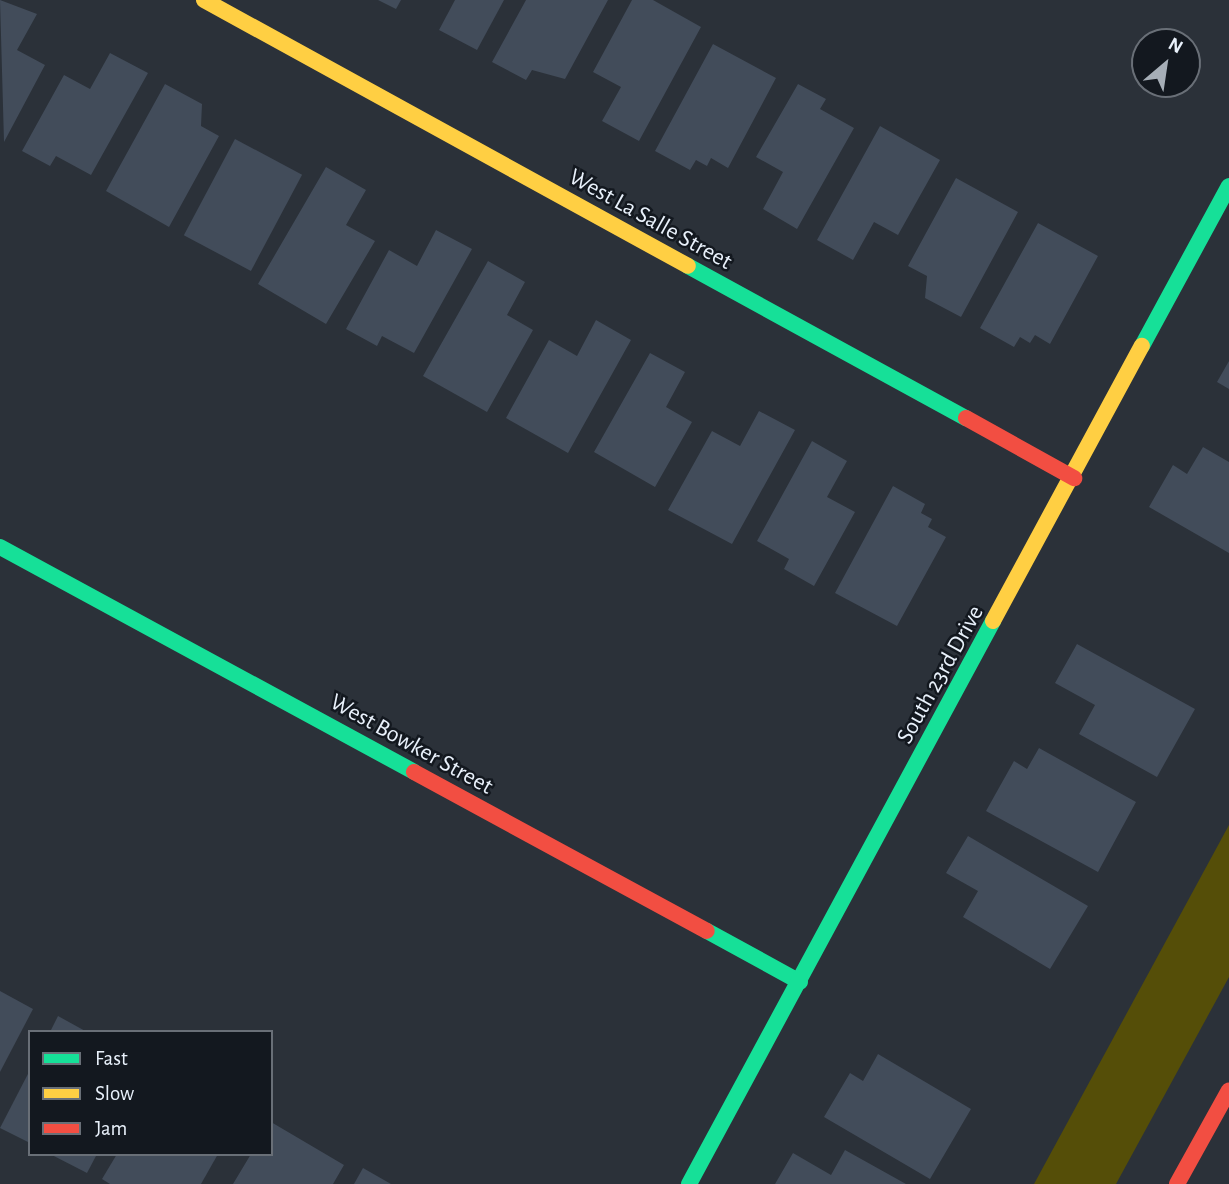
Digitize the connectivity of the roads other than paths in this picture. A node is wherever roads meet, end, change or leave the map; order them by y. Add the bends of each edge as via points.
1 (204, 0) edge
2 (1229, 186) edge
3 (1074, 478) junction
4 (0, 547) edge
5 (800, 982) junction
6 (1229, 1090) edge
7 (689, 1184) edge
8 (1177, 1184) edge

1 - 3 street, West La Salle Street
2 - 3 street, South 23rd Drive
3 - 5 street, South 23rd Drive
4 - 5 street, West Bowker Street
5 - 7 street, South 23rd Drive
6 - 8 street

